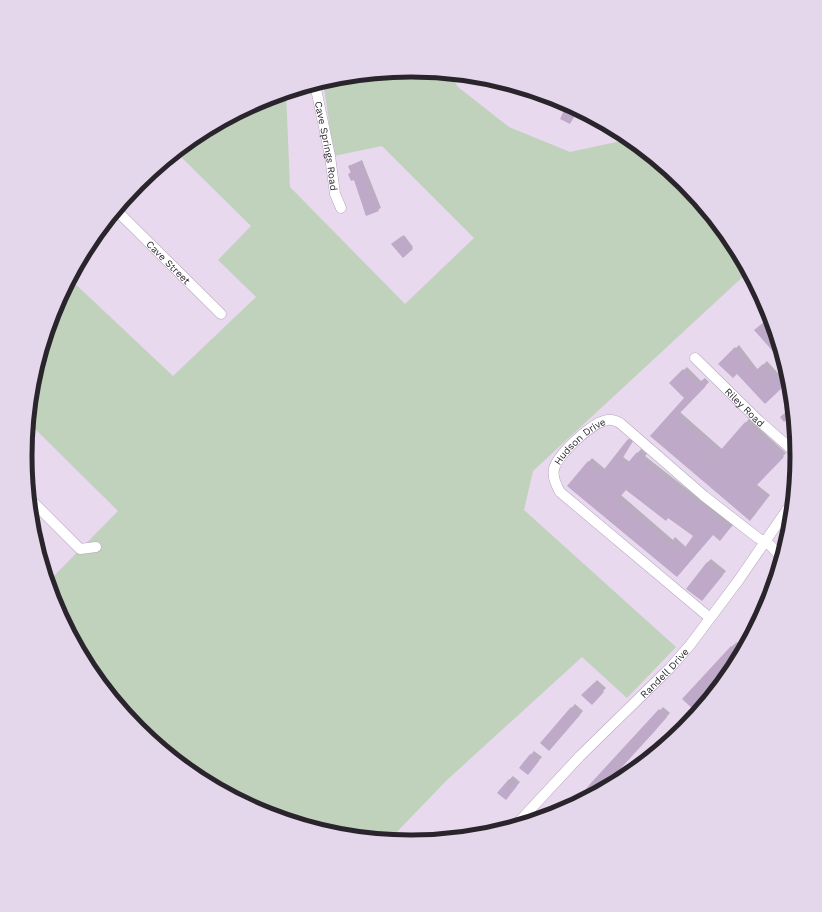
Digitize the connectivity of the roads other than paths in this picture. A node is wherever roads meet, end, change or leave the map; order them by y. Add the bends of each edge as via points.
1 (316, 89) edge
2 (341, 208) dead end
3 (120, 214) edge
4 (221, 314) dead end
5 (695, 358) dead end
6 (790, 448) edge
7 (35, 504) edge
8 (786, 511) edge
9 (765, 542) junction
10 (96, 547) dead end
11 (777, 553) edge
12 (710, 618) junction
13 (522, 818) edge

1 - 2 street, Cave Springs Road via 335,194
3 - 4 street, Cave Street
5 - 6 street, Riley Road
7 - 10 street via 80,549
8 - 9 street, Randell Drive
9 - 11 street, Hudson Drive
9 - 12 street, Randell Drive
9 - 12 street, Hudson Drive via 704,496 620,423 607,420 597,424 557,460 554,468 555,485 566,499
12 - 13 street, Randell Drive via 670,668 580,756

